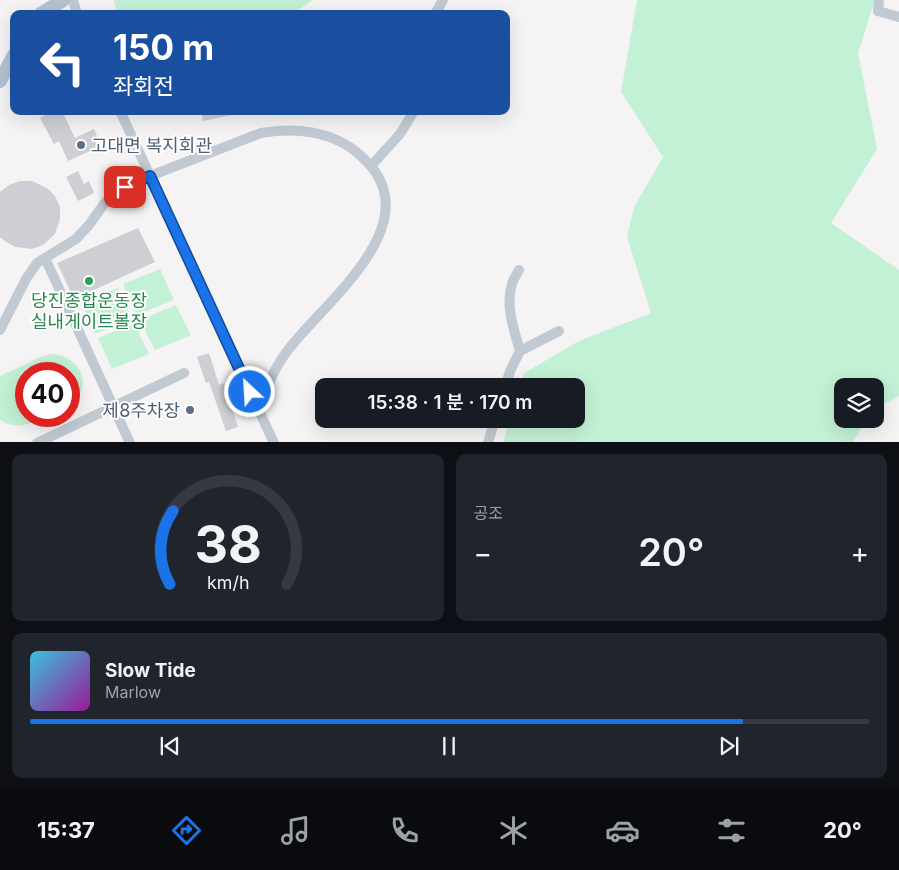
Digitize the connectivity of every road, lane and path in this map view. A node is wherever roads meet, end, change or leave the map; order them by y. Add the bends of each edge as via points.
1 (63, 0) edge
2 (879, 0) edge
3 (48, 10) edge
4 (899, 17) edge
5 (10, 62) edge
6 (0, 81) edge
7 (122, 115) edge
8 (412, 115) edge
9 (371, 166) junction
10 (150, 176) junction
11 (44, 258) junction
12 (519, 270) dead end
13 (0, 330) edge
14 (559, 331) dead end
15 (520, 351) junction
16 (184, 373) dead end
17 (508, 378) edge
18 (113, 407) junction
19 (258, 411) junction
20 (492, 428) edge
21 (37, 442) edge
22 (130, 442) edge
23 (274, 442) edge
24 (488, 442) edge

1 - 3 main road
2 - 4 street via 878,11
5 - 6 main road
7 - 10 street
8 - 9 street via 400,134
9 - 10 street via 338,140 319,134 283,131 252,136
9 - 19 street via 386,196 378,239 360,267 284,355
10 - 11 street via 113,194 76,239
10 - 19 street
11 - 13 street via 26,279
11 - 18 street
12 - 15 street via 510,297 511,322
14 - 15 street
15 - 17 street
16 - 18 street
18 - 21 street
18 - 22 street
19 - 23 street
20 - 24 street

